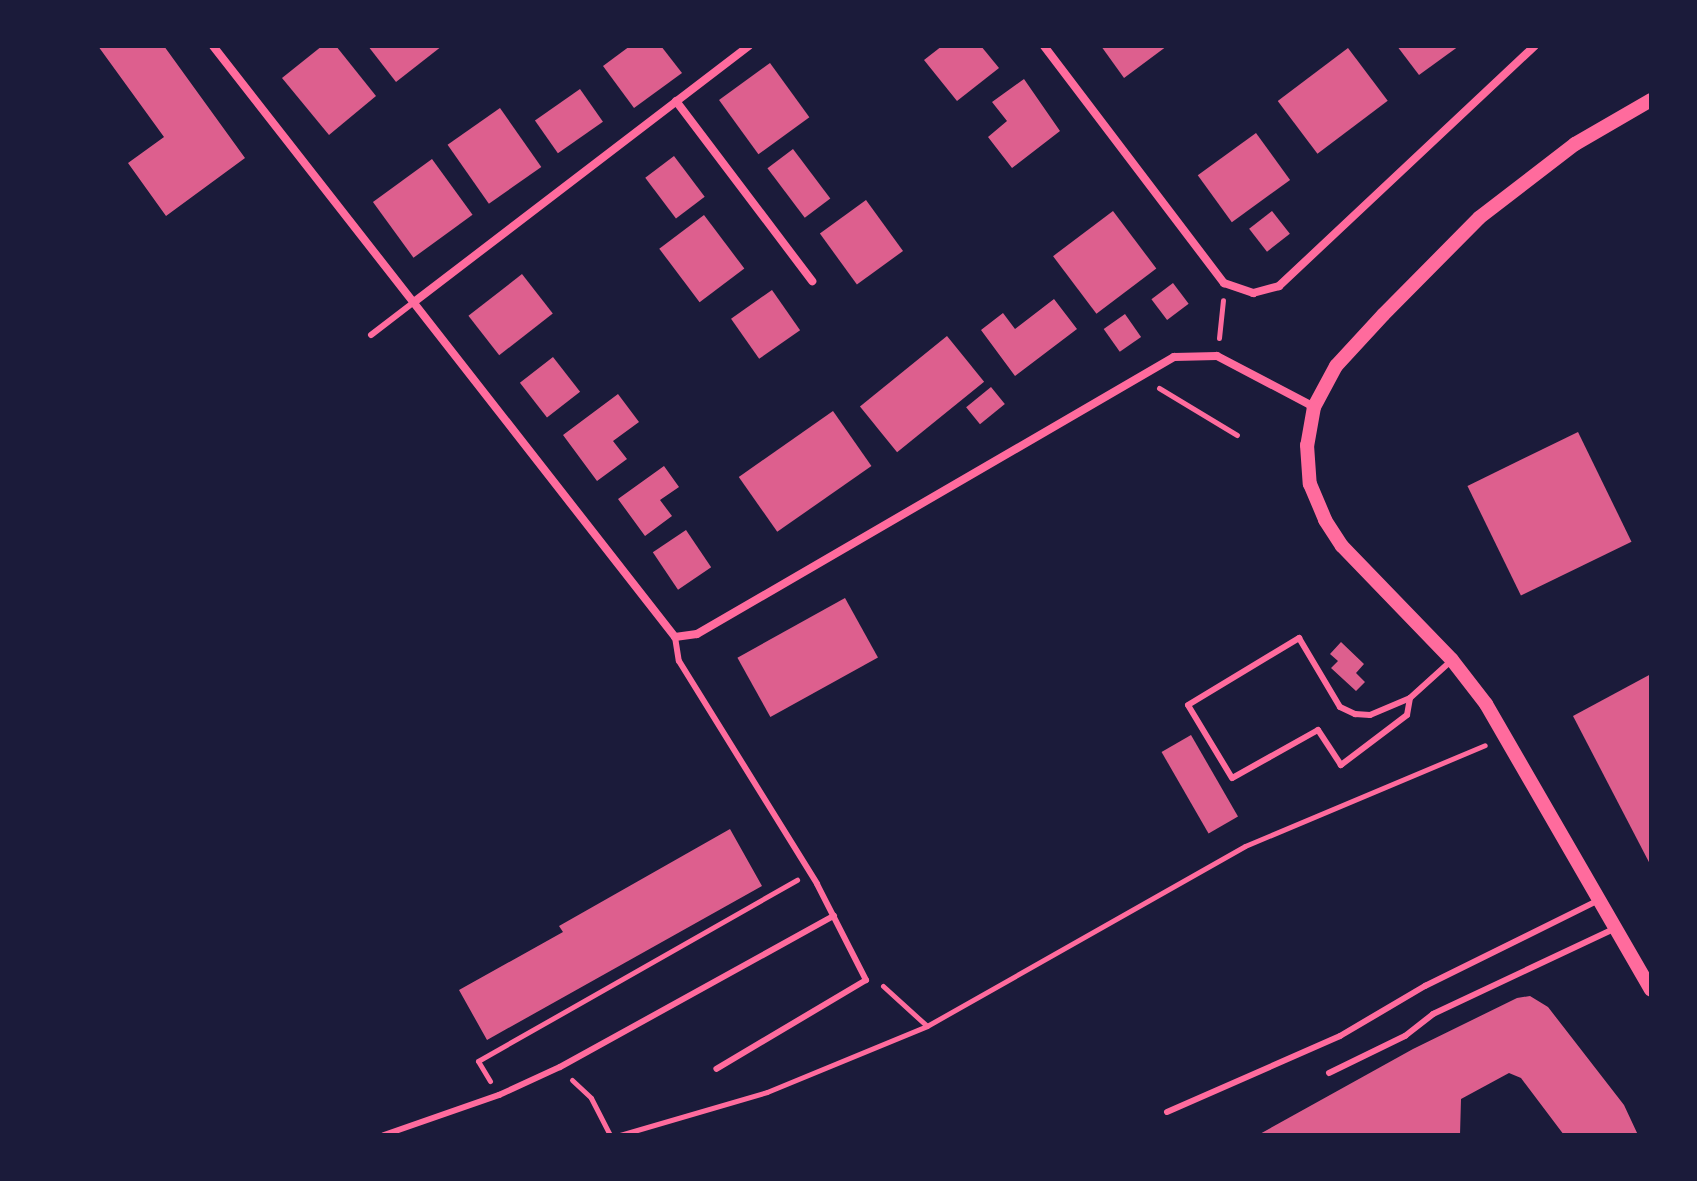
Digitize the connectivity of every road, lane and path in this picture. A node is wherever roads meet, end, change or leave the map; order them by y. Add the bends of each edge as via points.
1 (213, 46) edge
2 (749, 46) edge
3 (1044, 46) edge
4 (1535, 46) edge
5 (1651, 100) edge
6 (676, 101) junction
7 (812, 281) dead end
8 (1224, 283) junction
9 (414, 302) junction
10 (371, 335) dead end
11 (1217, 356) junction
12 (1149, 370) junction
13 (1314, 407) junction
14 (1237, 435) dead end
15 (675, 637) junction
16 (1452, 660) junction
17 (1410, 698) junction
18 (1506, 732) junction
19 (810, 872) junction
20 (1600, 899) junction
21 (834, 916) junction
22 (1616, 928) junction
23 (866, 980) junction
24 (1651, 990) edge
25 (927, 1026) junction
26 (560, 1067) junction
27 (716, 1069) dead end
28 (1329, 1073) dead end
29 (499, 1095) junction
30 (1167, 1112) dead end
31 (384, 1135) edge
32 (610, 1135) edge
33 (620, 1135) edge

1 - 9 street
2 - 6 street
3 - 8 street
4 - 8 street via 1279,286 1253,293
5 - 13 street via 1575,144 1479,218 1336,366
6 - 7 street
6 - 9 street
8 - 11 path
9 - 10 lane
9 - 15 street
11 - 12 street via 1174,357
11 - 13 street
12 - 14 path via 1159,389
12 - 15 street via 697,634
13 - 16 street via 1307,445 1310,484 1325,520 1342,546
15 - 19 lane via 679,661
16 - 17 lane
16 - 18 street
17 - 17 lane via 1370,715 1340,707 1299,638 1188,705 1232,778 1318,730 1341,765 1407,715
18 - 20 street
18 - 25 path via 1461,759 1245,846
19 - 21 lane
19 - 29 path via 478,1061
20 - 22 street
20 - 30 lane via 1425,986 1340,1036
21 - 23 lane
21 - 26 lane
22 - 24 street
22 - 28 lane via 1433,1014 1405,1036
23 - 25 path via 879,983
23 - 27 lane
25 - 33 path via 767,1092
26 - 29 lane
26 - 32 path via 591,1098
29 - 31 lane

